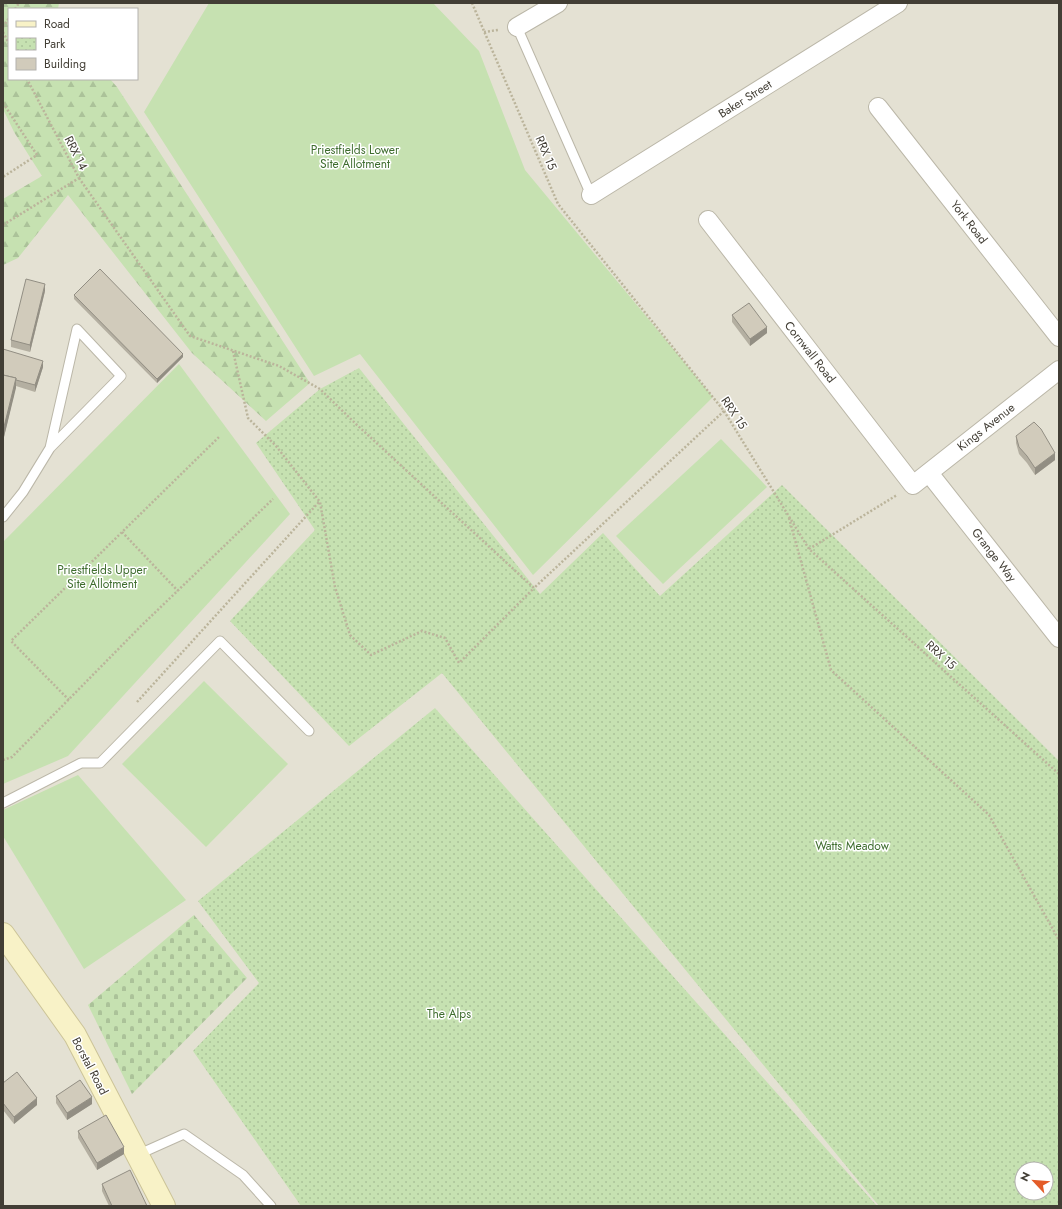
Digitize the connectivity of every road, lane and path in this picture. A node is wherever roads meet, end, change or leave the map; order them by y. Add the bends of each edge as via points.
1 (472, 3) edge
2 (558, 3) edge
3 (898, 3) edge
4 (517, 27) joint
5 (3, 32) edge
6 (8, 42) edge
7 (28, 80) edge
8 (3, 103) edge
9 (878, 107) dead end
10 (3, 178) edge
11 (79, 178) junction
12 (591, 195) joint
13 (708, 220) dead end
14 (3, 225) edge
15 (1059, 337) edge
16 (232, 350) junction
17 (1059, 370) edge
18 (724, 411) junction
19 (220, 436) dead end
20 (50, 448) junction
21 (929, 473) junction
22 (913, 485) junction
23 (273, 499) dead end
24 (320, 502) junction
25 (788, 514) junction
26 (3, 517) edge
27 (122, 532) junction
28 (809, 549) junction
29 (534, 588) junction
30 (178, 591) junction
31 (1059, 638) edge
32 (69, 700) junction
33 (134, 705) dead end
34 (309, 731) dead end
35 (3, 760) edge
36 (1059, 774) edge
37 (3, 803) edge
38 (5, 934) edge
39 (1059, 940) edge
40 (137, 1155) junction
41 (164, 1206) edge
42 (271, 1206) edge

1 - 18 path, RRX 15 via 558,204
2 - 4 street
3 - 12 street, Baker Street
4 - 12 lane
5 - 6 path
7 - 11 path, RRX 14
8 - 10 path via 37,155
9 - 15 street, York Road
11 - 14 path, RRX 14
11 - 16 path via 190,336
13 - 22 street, Cornwall Road
16 - 24 path via 248,418 276,446
16 - 29 path via 279,366 320,389
17 - 21 street, Kings Avenue
18 - 25 path, RRX 15
18 - 29 path
19 - 27 path
20 - 20 lane via 62,396 77,329 121,376
20 - 26 lane via 23,492
21 - 22 street, Kings Avenue
21 - 31 street, Grange Way
22 - 28 path
23 - 30 path
24 - 29 path via 335,587 350,635 371,655 422,631 445,638 459,663
24 - 33 path
25 - 28 path, RRX 15
25 - 39 path via 831,670 989,816
27 - 30 path
27 - 32 path via 11,641
28 - 36 path, RRX 15
30 - 32 path
32 - 35 path via 12,757
34 - 37 lane via 220,641 100,763 81,763
38 - 40 street, Borstal Road via 75,1035
40 - 41 street, Borstal Road
40 - 42 lane via 184,1134 243,1175

